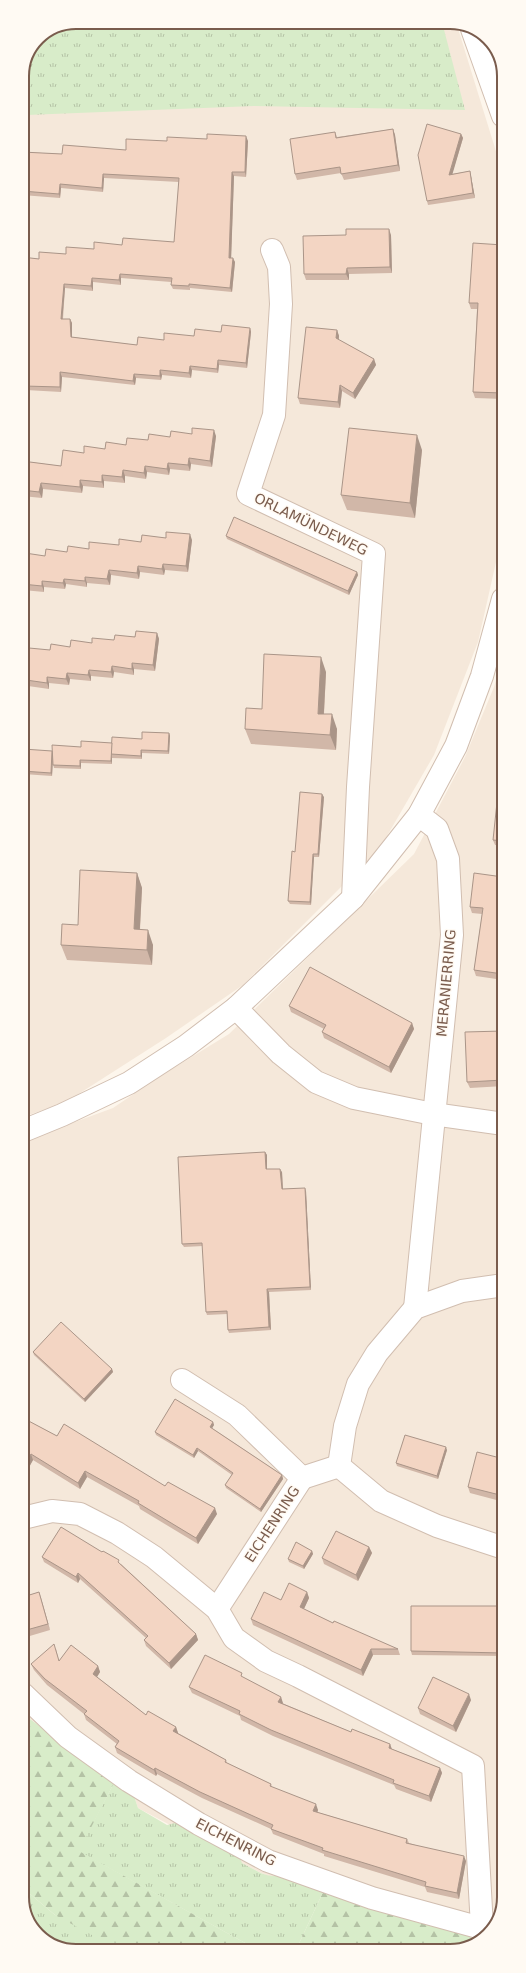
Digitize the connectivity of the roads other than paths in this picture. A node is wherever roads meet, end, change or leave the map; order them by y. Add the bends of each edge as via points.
1 (475, 36) edge
2 (497, 99) edge
3 (272, 250) dead end
4 (497, 621) edge
5 (419, 815) junction
6 (353, 898) junction
7 (236, 1008) junction
8 (433, 1114) junction
9 (497, 1123) edge
10 (29, 1129) edge
11 (497, 1286) edge
12 (415, 1308) junction
13 (182, 1380) dead end
14 (339, 1466) junction
15 (302, 1478) junction
16 (29, 1517) edge
17 (497, 1546) edge
18 (217, 1609) junction
19 (29, 1700) edge
20 (487, 1926) edge
21 (485, 1928) edge

1 - 2 street
3 - 6 street, ORLAMÜNDEWEG via 279,267 281,304 274,415 248,494 374,554
4 - 5 street via 482,676 456,746
5 - 6 street
5 - 8 street, MERANIERRING via 437,829 448,859 452,935
6 - 7 street
7 - 8 street via 281,1054 316,1082 354,1098
7 - 10 street via 186,1046 129,1083
8 - 9 street
8 - 12 street, MERANIERRING
11 - 12 street via 462,1291
12 - 14 street via 377,1353 358,1384 345,1426
13 - 15 street via 236,1415
14 - 15 street
14 - 17 street via 381,1501 437,1526
15 - 18 street, EICHENRING
16 - 18 street, EICHENRING via 52,1511 80,1514 117,1533 154,1557
18 - 20 street, EICHENRING via 234,1638 266,1662 473,1766
19 - 21 street, EICHENRING via 68,1737 129,1781 199,1824 268,1860 372,1898

